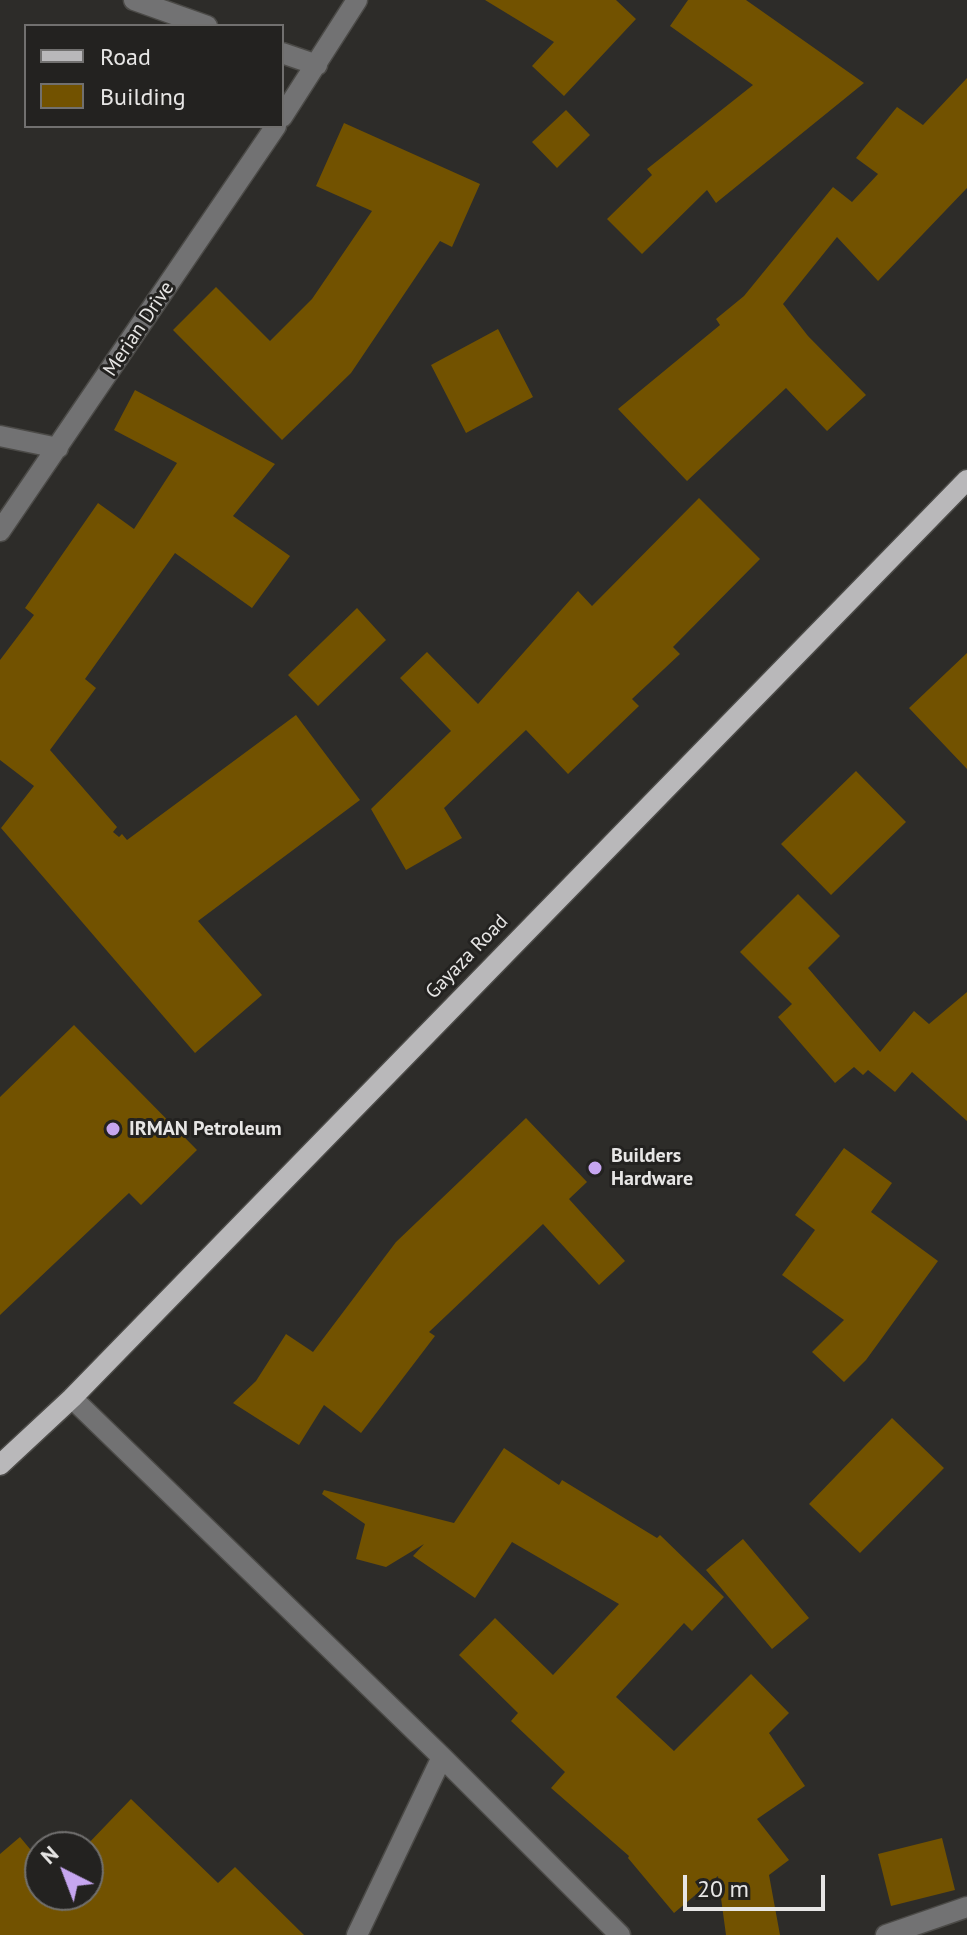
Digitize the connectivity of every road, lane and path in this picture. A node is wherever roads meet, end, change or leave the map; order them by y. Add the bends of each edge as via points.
1 (134, 0) edge
2 (357, 0) edge
3 (201, 24) edge
4 (284, 54) edge
5 (317, 65) junction
6 (284, 114) edge
7 (275, 128) edge
8 (0, 436) edge
9 (58, 448) junction
10 (967, 480) edge
11 (0, 531) edge
12 (72, 1398) junction
13 (1, 1463) edge
14 (442, 1757) junction
15 (967, 1907) edge
16 (357, 1935) edge
17 (620, 1935) edge
18 (886, 1935) edge

1 - 3 street
2 - 5 street
4 - 5 street
5 - 6 street
7 - 9 street, Merian Drive
8 - 9 street
9 - 11 street, Merian Drive
10 - 12 main road, Gayaza Road
12 - 13 main road, Gayaza Road
12 - 14 street
14 - 16 street
14 - 17 street
15 - 18 street

